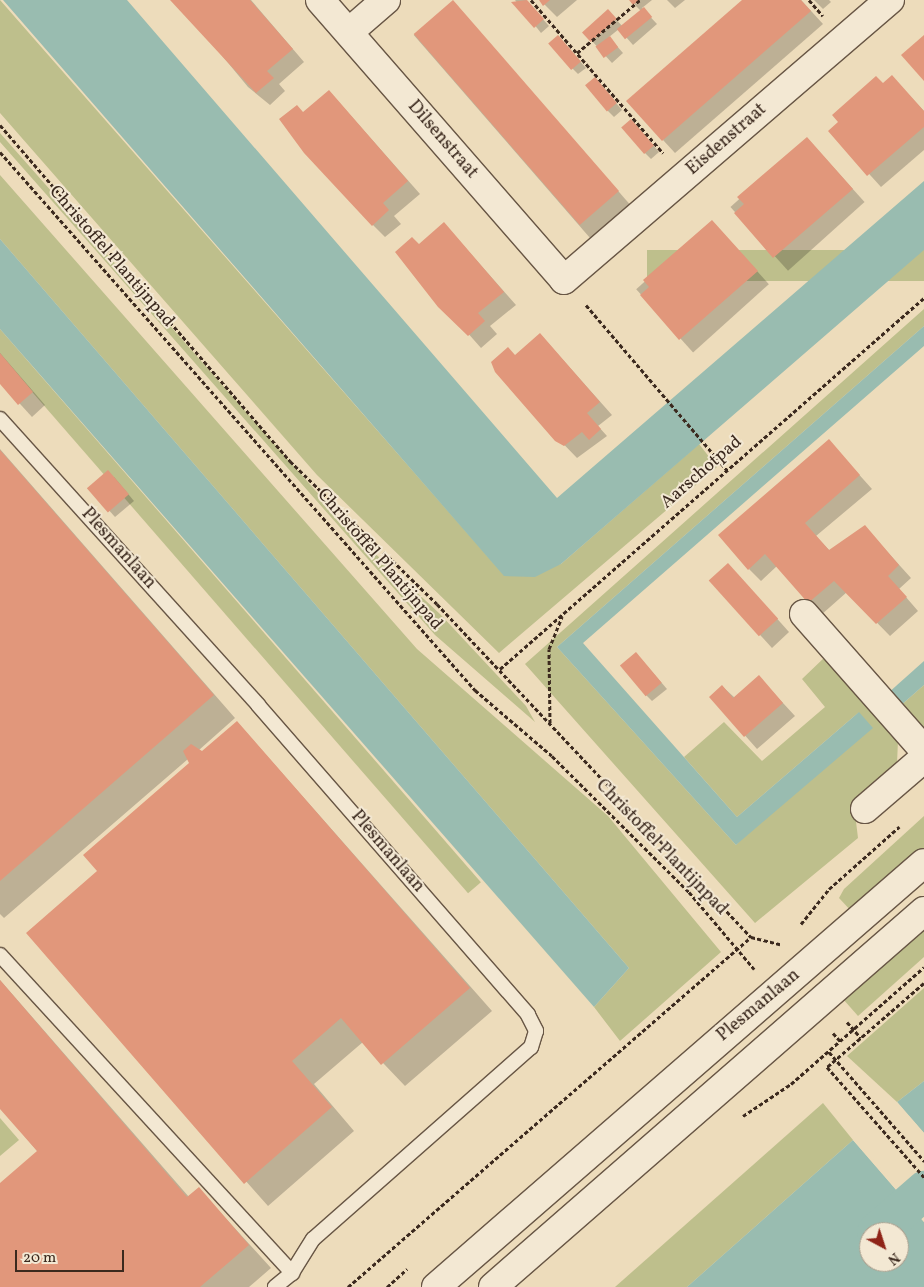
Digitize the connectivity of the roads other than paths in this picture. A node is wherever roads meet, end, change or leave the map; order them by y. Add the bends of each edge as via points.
1 (320, 0) edge
2 (386, 0) edge
3 (890, 0) edge
4 (349, 32) junction
5 (564, 280) joint
6 (0, 419) edge
7 (804, 614) dead end
8 (924, 750) edge
9 (924, 758) edge
10 (865, 809) dead end
11 (924, 863) edge
12 (924, 911) edge
13 (0, 955) edge
14 (292, 1273) junction
15 (276, 1287) edge
16 (436, 1287) edge
17 (493, 1287) edge

1 - 4 main road, Dilsenstraat
2 - 4 main road
3 - 5 main road, Eisdenstraat
4 - 5 main road, Dilsenstraat
6 - 14 lane, Plesmanlaan via 258,704 528,1015 536,1031 531,1047 313,1239
7 - 8 main road
9 - 10 main road
11 - 16 main road, Plesmanlaan
12 - 17 main road, Plesmanlaan
13 - 14 lane
14 - 15 lane, Plesmanlaan

